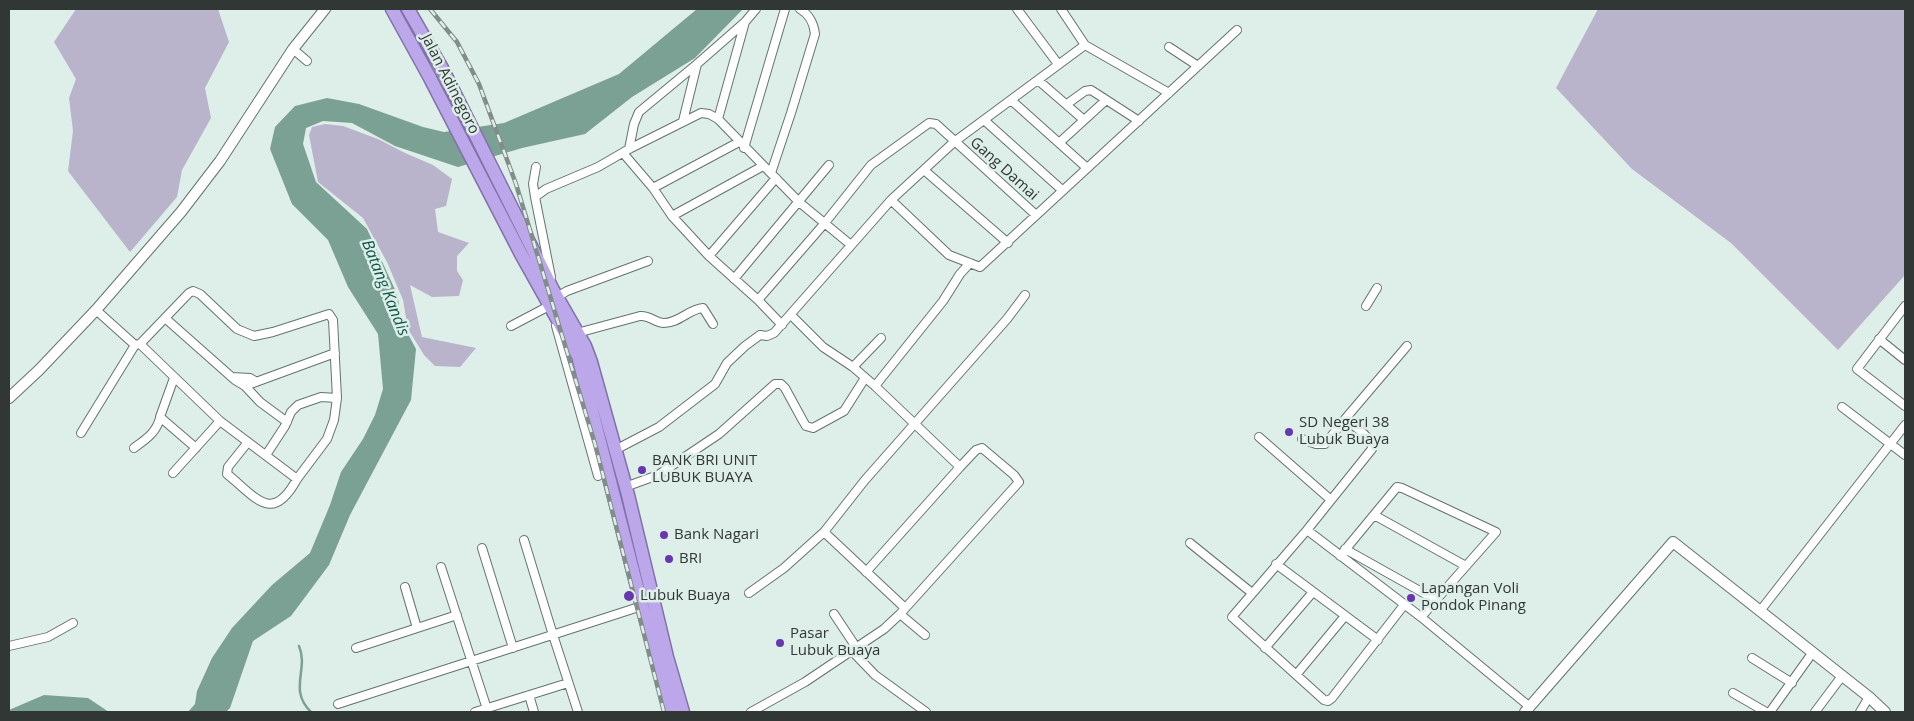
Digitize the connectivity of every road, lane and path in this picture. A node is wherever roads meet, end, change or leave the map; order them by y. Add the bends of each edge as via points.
1 (326, 9) edge
2 (392, 9) edge
3 (408, 9) edge
4 (756, 9) edge
5 (785, 9) edge
6 (800, 9) edge
7 (1017, 9) edge
8 (1061, 9) edge
9 (745, 22) junction
10 (1237, 30) dead end
11 (1085, 44) junction
12 (1169, 47) dead end
13 (293, 49) junction
14 (307, 61) dead end
15 (697, 64) junction
16 (1058, 64) junction
17 (1198, 66) junction
18 (1039, 81) junction
19 (1169, 93) junction
20 (1011, 100) junction
21 (1105, 101) junction
22 (1067, 104) junction
23 (718, 119) junction
24 (984, 120) junction
25 (1084, 120) junction
26 (1138, 121) junction
27 (683, 122) junction
28 (954, 142) junction
29 (1059, 143) junction
30 (742, 145) junction
31 (626, 151) junction
32 (829, 165) dead end
33 (536, 166) dead end
34 (763, 166) junction
35 (1087, 168) junction
36 (924, 170) junction
37 (774, 176) junction
38 (654, 188) junction
39 (1062, 190) junction
40 (535, 197) junction
41 (891, 200) junction
42 (799, 202) junction
43 (1036, 215) junction
44 (672, 216) junction
45 (824, 224) junction
46 (1008, 243) junction
47 (851, 245) junction
48 (709, 256) junction
49 (648, 262) dead end
50 (970, 263) junction
51 (734, 279) junction
52 (1377, 288) dead end
53 (1025, 295) dead end
54 (758, 300) junction
55 (553, 301) junction
56 (1366, 306) dead end
57 (1904, 309) edge
58 (96, 310) junction
59 (791, 315) junction
60 (165, 318) junction
61 (712, 324) dead end
62 (782, 325) junction
63 (511, 326) dead end
64 (577, 333) junction
65 (881, 338) dead end
66 (1880, 340) junction
67 (137, 345) junction
68 (1407, 346) dead end
69 (335, 353) junction
70 (1905, 360) edge
71 (853, 367) junction
72 (1857, 369) junction
73 (1851, 376) dead end
74 (174, 378) junction
75 (232, 378) junction
76 (865, 378) junction
77 (255, 381) junction
78 (245, 386) junction
79 (875, 386) junction
80 (9, 398) edge
81 (337, 398) junction
82 (1905, 406) edge
83 (1842, 407) dead end
84 (160, 418) junction
85 (1345, 419) junction
86 (220, 421) junction
87 (287, 422) junction
88 (914, 425) junction
89 (1905, 426) edge
90 (81, 433) dead end
91 (1259, 437) dead end
92 (1302, 439) dead end
93 (248, 442) junction
94 (1891, 445) junction
95 (134, 448) dead end
96 (196, 448) junction
97 (615, 450) junction
98 (266, 455) junction
99 (1905, 455) edge
100 (960, 467) junction
101 (174, 473) dead end
102 (598, 476) dead end
103 (297, 479) junction
104 (623, 494) junction
105 (1331, 500) junction
106 (1374, 515) junction
107 (627, 518) junction
108 (1307, 530) junction
109 (824, 532) junction
110 (524, 540) dead end
111 (1190, 544) dead end
112 (482, 548) dead end
113 (1342, 553) junction
114 (1276, 564) junction
115 (1466, 566) junction
116 (441, 567) dead end
117 (866, 572) junction
118 (404, 588) dead end
119 (1313, 592) junction
120 (749, 593) dead end
121 (1252, 593) junction
122 (1436, 600) junction
123 (642, 606) junction
124 (1404, 606) junction
125 (902, 611) junction
126 (1760, 611) junction
127 (834, 614) dead end
128 (457, 615) junction
129 (1345, 616) junction
130 (1421, 617) junction
131 (73, 623) dead end
132 (417, 628) junction
133 (552, 635) junction
134 (924, 635) dead end
135 (1378, 640) junction
136 (9, 646) edge
137 (356, 648) dead end
138 (513, 648) junction
139 (853, 648) junction
140 (1264, 648) junction
141 (1813, 652) junction
142 (1752, 658) dead end
143 (471, 662) junction
144 (1296, 675) junction
145 (1842, 676) junction
146 (568, 683) junction
147 (1792, 683) junction
148 (1733, 693) dead end
149 (529, 695) junction
150 (1869, 697) junction
151 (338, 704) dead end
152 (490, 709) edge
153 (1528, 710) edge
154 (475, 712) edge
155 (534, 712) edge
156 (578, 712) edge
157 (672, 712) edge
158 (683, 712) edge
159 (750, 712) edge
160 (926, 712) edge
161 (1768, 712) edge
162 (1815, 712) edge
163 (1860, 712) edge
164 (1886, 712) edge

1 - 13 street
2 - 55 highway, Jalan Adinegoro via 478,174
3 - 55 highway, Jalan Adinegoro via 443,70
4 - 9 street
5 - 30 street
6 - 37 street via 812,21 815,34
7 - 16 street
8 - 11 street
9 - 15 street
9 - 23 street
10 - 17 street
11 - 16 street
11 - 19 street
12 - 17 street
13 - 14 street
13 - 58 street via 220,161
15 - 27 street
15 - 31 street via 639,112
16 - 18 street
17 - 19 street
18 - 20 street
18 - 22 street
19 - 26 street
20 - 24 street
20 - 29 street
21 - 22 street via 1092,90 1087,90
21 - 25 street
21 - 26 street
22 - 25 street
23 - 27 street via 702,113
23 - 30 street
24 - 28 street
24 - 39 street
25 - 29 street
26 - 35 street
27 - 31 street
28 - 36 street
28 - 43 street, Gang Damai
28 - 45 street, Gang Damai via 936,124 929,123 871,165
29 - 35 street
30 - 34 street
30 - 38 street
31 - 38 street
31 - 40 street
32 - 42 street
33 - 40 street
34 - 37 street
34 - 44 street
35 - 39 street
36 - 41 street
36 - 46 street
37 - 42 street
37 - 48 street
38 - 44 street
39 - 43 street
40 - 55 street
41 - 47 street
41 - 50 street via 949,254
42 - 45 street
42 - 51 street
43 - 46 street
44 - 48 street
45 - 47 street
45 - 54 street
46 - 50 street via 980,267
47 - 59 street
48 - 51 street
49 - 55 street via 567,291
50 - 79 street
51 - 54 street
52 - 56 street
53 - 88 street via 968,366
54 - 62 street
55 - 63 street
55 - 64 highway
55 - 102 street
55 - 104 highway via 578,356
57 - 66 street
58 - 67 street
58 - 80 street
59 - 62 street
59 - 71 street via 823,347
60 - 67 street
60 - 69 street via 193,291 237,329 254,336 329,314 333,320
60 - 75 street
61 - 64 street via 703,308 699,308 666,323 640,316
62 - 97 street via 771,335 760,335 744,346 723,369 715,384 685,407 653,430
64 - 97 highway via 591,362
65 - 71 street
66 - 70 street
66 - 72 street
67 - 74 street
67 - 90 street
68 - 85 street
69 - 77 street
69 - 81 street
71 - 76 street
72 - 73 street
72 - 82 street
74 - 84 street
74 - 86 street
75 - 77 street via 245,377
75 - 78 street
76 - 79 street
76 - 104 street via 844,411 813,428 806,426 785,388 775,384 719,434
77 - 78 street
78 - 87 street
79 - 88 street
81 - 87 street via 321,397 298,405
81 - 103 street via 327,439
83 - 94 street
84 - 95 street via 152,435
84 - 96 street
85 - 92 street via 1325,444
85 - 105 street via 1369,439 1372,449
86 - 93 street
86 - 96 street
87 - 98 street
88 - 100 street
88 - 109 street
89 - 94 street
91 - 105 street
93 - 98 street
93 - 103 street via 228,467 227,474 263,503 276,504 290,492
94 - 99 street
94 - 126 street
96 - 101 street
97 - 104 highway
98 - 103 street
100 - 117 street
100 - 125 street via 982,448 1019,482
104 - 107 highway
105 - 108 street
106 - 113 street
106 - 115 street
106 - 115 street via 1397,487 1496,532
107 - 123 highway
107 - 158 highway
108 - 113 street
108 - 114 street
109 - 117 street
109 - 120 street via 784,568
110 - 133 street
111 - 121 street
112 - 138 street
113 - 122 street
113 - 124 street
114 - 119 street
114 - 121 street
115 - 122 street
116 - 128 street
117 - 125 street
118 - 132 street
119 - 129 street
119 - 140 street
121 - 140 street via 1232,617
122 - 130 street
123 - 133 street
123 - 157 highway
124 - 130 street
124 - 135 street
125 - 134 street
125 - 139 street via 884,629
126 - 141 street
126 - 153 street via 1673,542
127 - 139 street
128 - 132 street
128 - 143 street
129 - 135 street
129 - 144 street
130 - 153 street
131 - 136 street via 48,637
132 - 137 street
133 - 138 street
133 - 146 street
135 - 144 street via 1328,701
138 - 143 street
139 - 159 street via 805,682
139 - 160 street via 875,675
140 - 144 street
141 - 145 street
141 - 147 street
142 - 147 street
143 - 151 street
143 - 152 street
145 - 150 street
145 - 162 street
146 - 149 street
146 - 156 street
147 - 161 street
148 - 161 street
149 - 152 street
149 - 155 street
150 - 163 street
150 - 164 street
152 - 154 street

